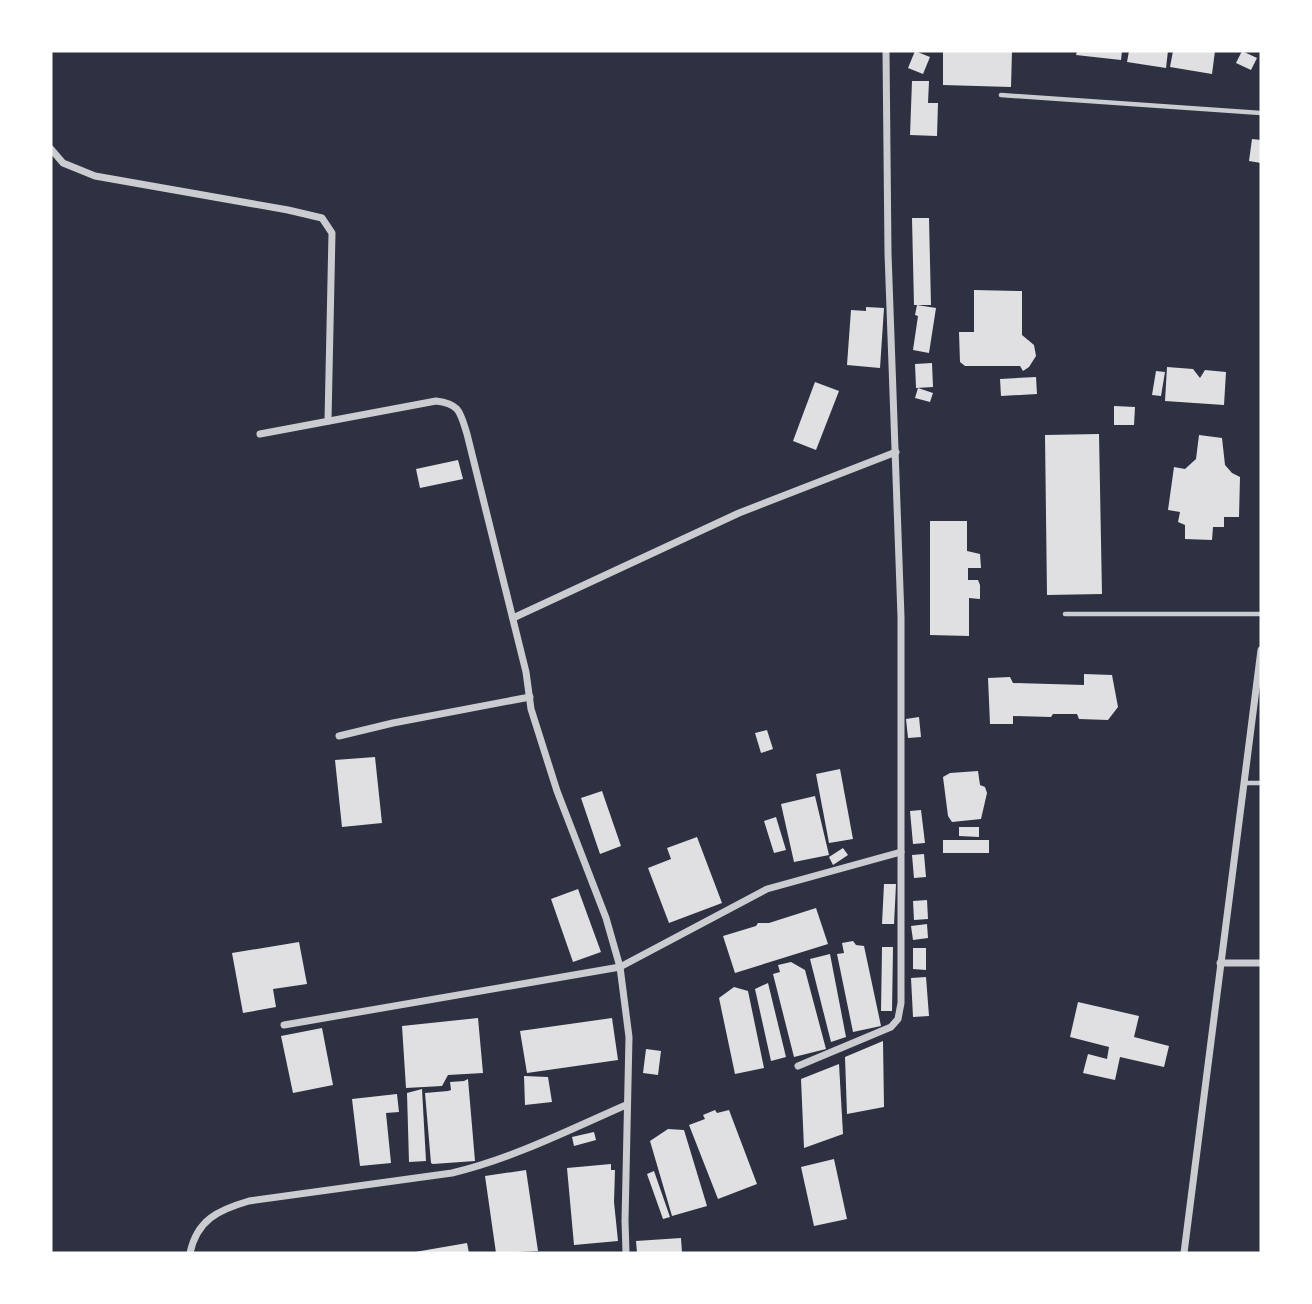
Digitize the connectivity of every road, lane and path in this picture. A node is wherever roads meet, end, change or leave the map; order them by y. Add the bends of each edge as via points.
1 (886, 51) edge
2 (1001, 95) dead end
3 (1261, 113) edge
4 (51, 149) edge
5 (328, 421) junction
6 (260, 434) dead end
7 (896, 452) junction
8 (1065, 614) dead end
9 (1261, 614) edge
10 (513, 618) junction
11 (1261, 650) edge
12 (530, 697) junction
13 (1251, 729) junction
14 (1261, 729) edge
15 (339, 736) dead end
16 (1244, 782) junction
17 (1261, 783) edge
18 (901, 852) junction
19 (1220, 963) junction
20 (1261, 963) edge
21 (620, 967) junction
22 (284, 1025) dead end
23 (798, 1066) dead end
24 (626, 1105) junction
25 (190, 1253) edge
26 (626, 1253) edge
27 (1184, 1253) edge

1 - 7 street
2 - 3 lane
4 - 5 street via 63,163 95,176 322,218 332,233
5 - 6 street
5 - 10 street via 436,401 450,402 459,410
7 - 10 street via 739,513
7 - 18 street
8 - 9 lane
10 - 12 street
11 - 13 street
12 - 15 street
12 - 21 street via 557,791
13 - 14 lane
13 - 16 street
16 - 17 lane
16 - 19 street
18 - 21 street via 766,889
18 - 23 street via 898,1018 891,1027
19 - 20 street
19 - 27 street
21 - 22 street
21 - 24 street via 629,1037
24 - 25 street via 485,1165 226,1208 207,1219
24 - 26 street

